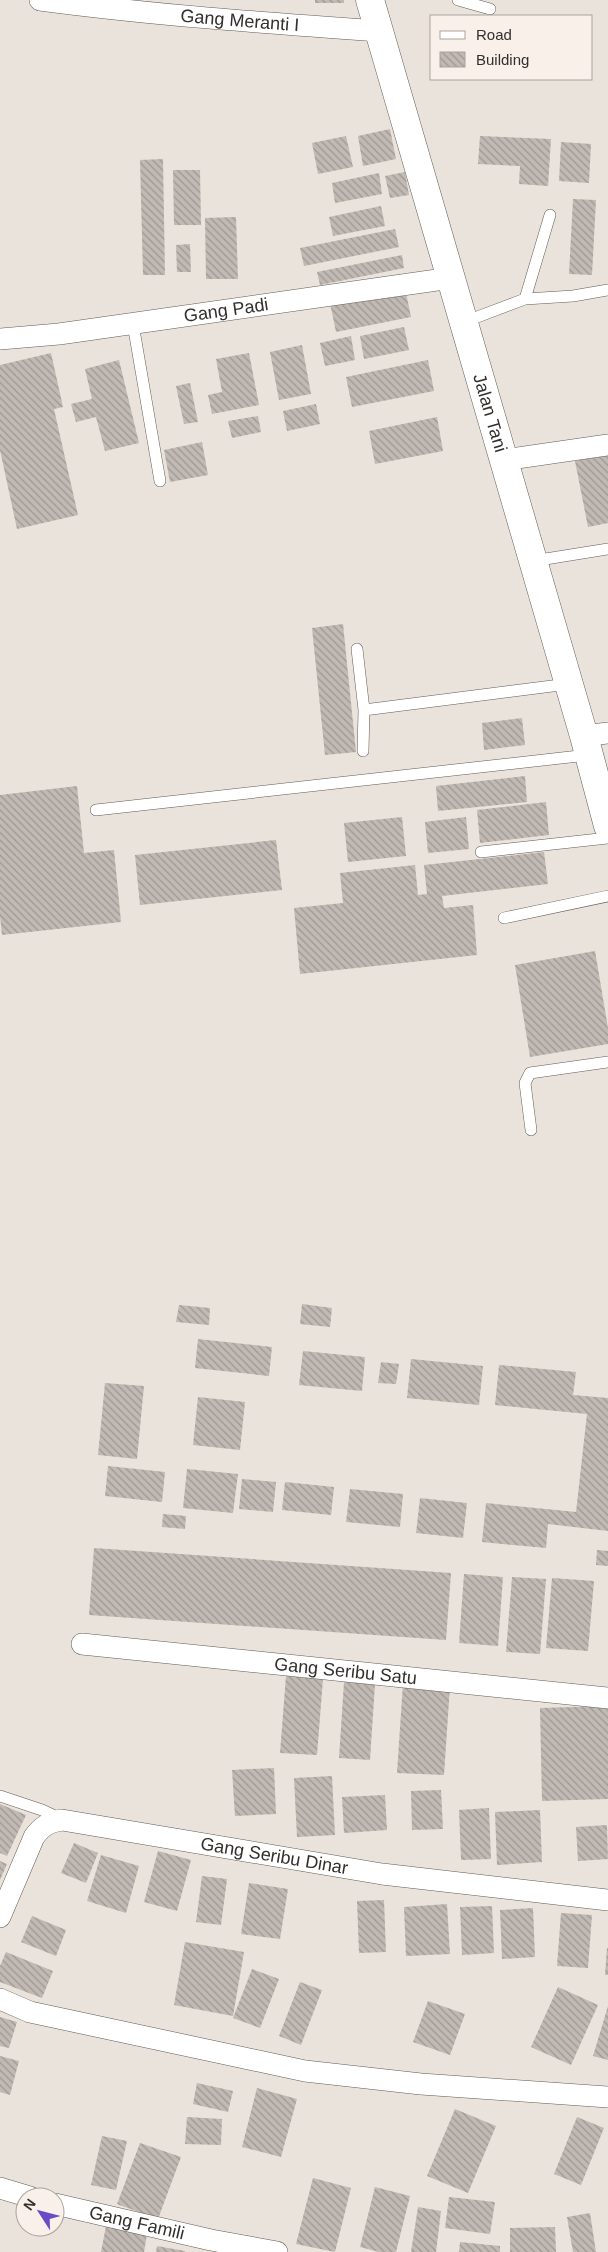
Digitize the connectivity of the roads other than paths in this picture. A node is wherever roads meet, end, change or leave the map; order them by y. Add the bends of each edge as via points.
1 (40, 0) edge
2 (370, 0) edge
3 (458, 0) edge
4 (490, 9) dead end
5 (380, 30) junction
6 (550, 215) dead end
7 (452, 278) junction
8 (608, 290) edge
9 (525, 299) junction
10 (464, 322) junction
11 (133, 324) junction
12 (0, 339) edge
13 (608, 445) edge
14 (504, 460) junction
15 (160, 482) dead end
16 (608, 549) edge
17 (533, 561) junction
18 (357, 649) dead end
19 (568, 684) junction
20 (364, 710) junction
21 (593, 741) edge
22 (363, 751) dead end
23 (96, 810) dead end
24 (608, 826) edge
25 (608, 838) edge
26 (481, 852) dead end
27 (608, 896) edge
28 (504, 918) dead end
29 (608, 1062) edge
30 (531, 1130) dead end
31 (82, 1644) dead end
32 (608, 1698) edge
33 (0, 1796) edge
34 (62, 1820) junction
35 (608, 1900) edge
36 (0, 1917) edge
37 (0, 1999) edge
38 (608, 2097) edge
39 (0, 2188) edge
40 (15, 2192) edge
41 (65, 2206) edge
42 (277, 2252) edge

1 - 5 street, Gang Meranti I via 251,22
2 - 5 highway, Jalan Tani
3 - 4 lane
5 - 7 highway, Jalan Tani
6 - 9 lane
7 - 10 highway, Jalan Tani
7 - 11 street, Gang Padi
8 - 9 lane
9 - 10 lane
10 - 14 highway, Jalan Tani
11 - 12 street, Gang Padi
11 - 15 lane
13 - 14 street
14 - 17 highway, Jalan Tani
16 - 17 lane
17 - 19 highway, Jalan Tani
18 - 20 lane
19 - 20 lane
19 - 21 highway, Jalan Tani
20 - 22 lane
21 - 23 lane
21 - 24 highway, Jalan Tani
25 - 26 lane
27 - 28 lane
29 - 30 lane via 530,1073 525,1083
31 - 32 street, Gang Seribu Satu
33 - 34 lane
34 - 35 street, Gang Seribu Dinar via 382,1874
34 - 36 street via 49,1822 34,1837
37 - 38 street via 30,2012 305,2071 421,2084
39 - 40 street
41 - 42 street, Gang Famili

